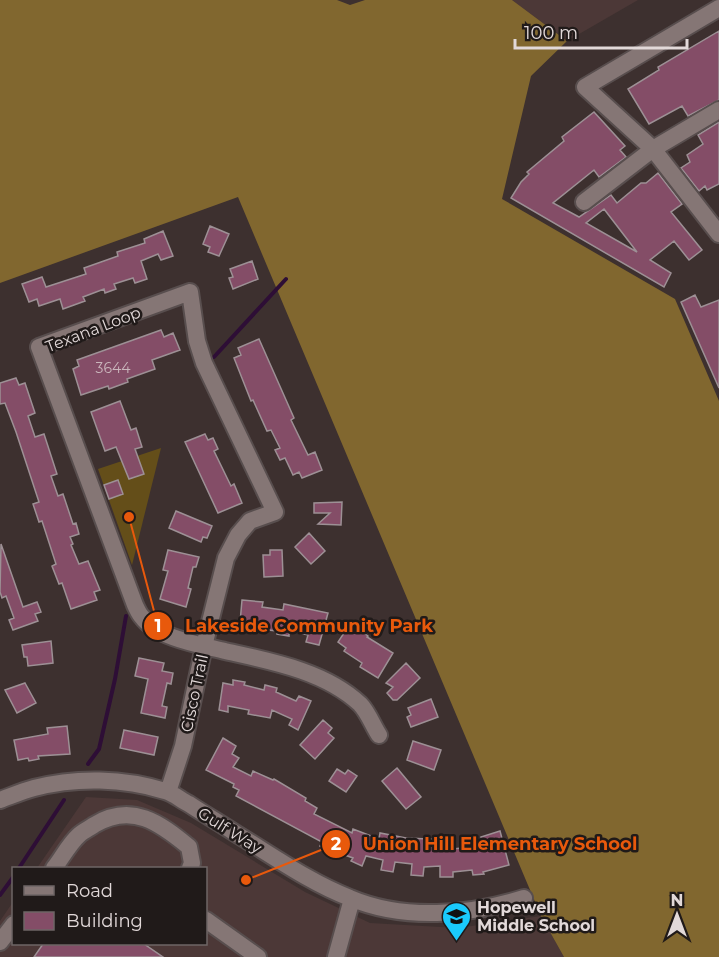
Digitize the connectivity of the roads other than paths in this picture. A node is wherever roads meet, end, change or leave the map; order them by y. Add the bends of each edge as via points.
1 (719, 8) edge
2 (719, 110) edge
3 (653, 148) junction
4 (584, 202) dead end
5 (719, 234) edge
6 (275, 512) joint
7 (204, 646) junction
8 (379, 735) dead end
9 (168, 792) junction
10 (0, 800) edge
11 (55, 867) edge
12 (190, 867) edge
13 (524, 898) dead end
14 (352, 899) junction
15 (207, 921) edge
16 (12, 927) edge
17 (0, 942) edge
18 (258, 957) edge
19 (336, 957) edge

1 - 3 street via 585,87
2 - 3 street
3 - 4 street
3 - 5 street
6 - 7 street, Cisco Trail via 250,521 230,547
6 - 7 street, Texana Loop via 204,363 190,292 39,347 142,618 172,637
7 - 8 street via 302,671 336,686 361,705
7 - 9 street, Cisco Trail via 183,746
9 - 10 street, Gulf Way via 133,783 72,782 35,788
9 - 14 street, Gulf Way via 316,882
11 - 12 street via 79,835 105,819 127,814 147,818 169,830 189,847
13 - 14 street, Gulf Way via 497,907 460,912 402,911
14 - 19 street
15 - 18 street
16 - 17 street

